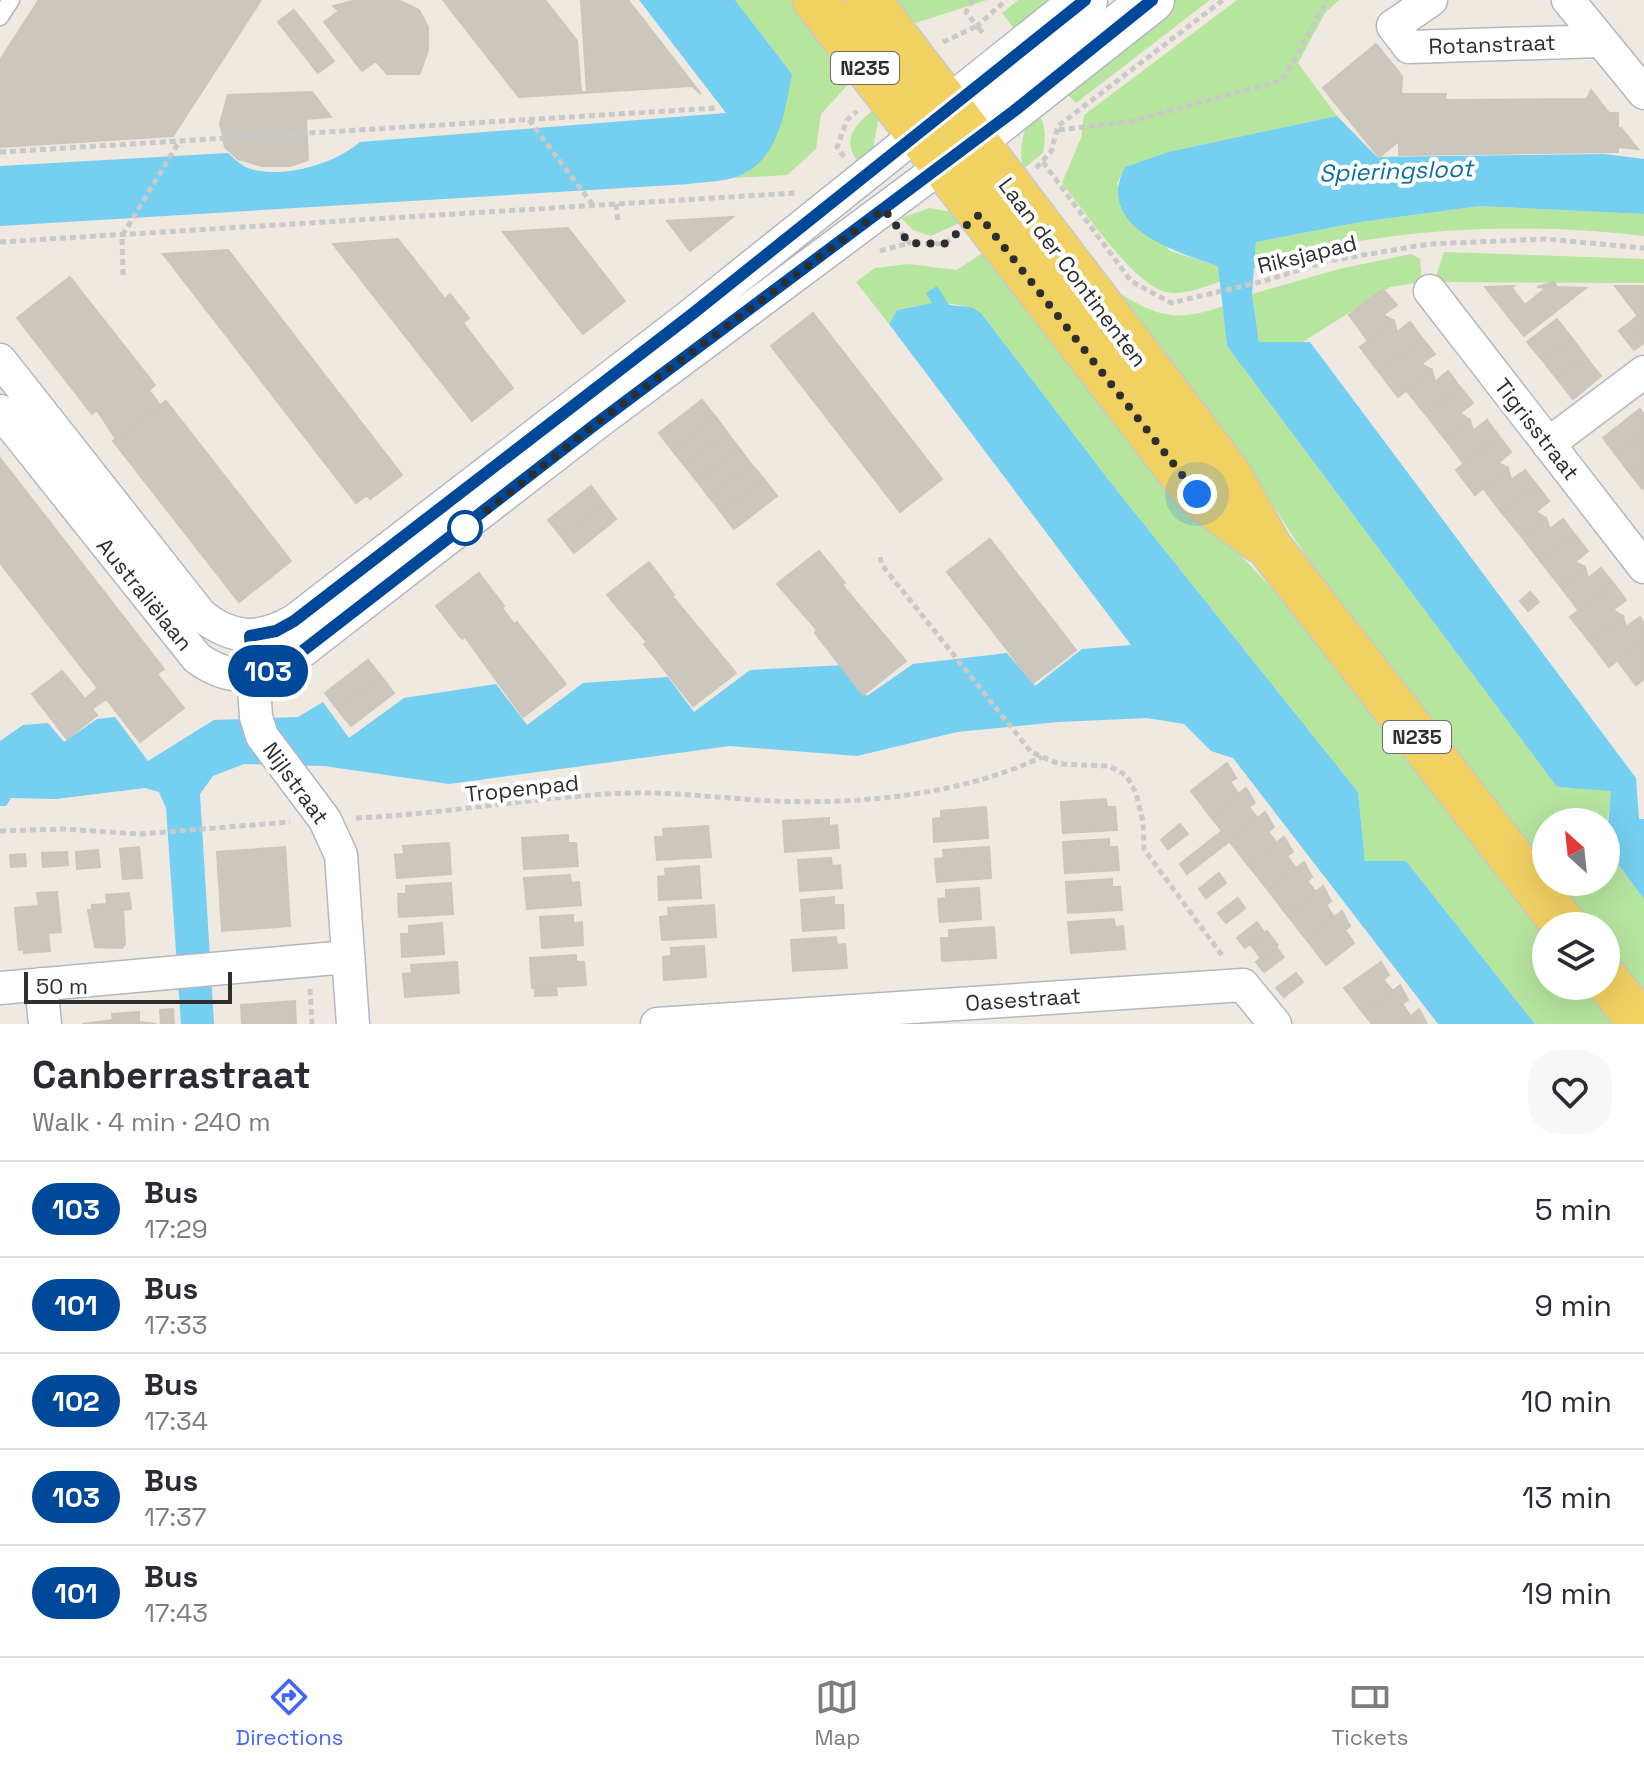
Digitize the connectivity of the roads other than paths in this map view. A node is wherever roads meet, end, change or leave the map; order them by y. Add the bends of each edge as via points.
1 (11, 0) edge
2 (815, 0) edge
3 (868, 0) edge
4 (1085, 0) edge
5 (1152, 0) edge
6 (1431, 0) edge
7 (1575, 3) edge
8 (0, 17) edge
9 (1600, 41) junction
10 (1644, 93) edge
11 (945, 137) junction
12 (1430, 291) dead end
13 (701, 327) junction
14 (0, 360) edge
15 (1644, 372) edge
16 (0, 411) edge
17 (588, 412) junction
18 (1548, 444) junction
19 (468, 486) junction
20 (487, 512) junction
21 (1270, 548) junction
22 (1644, 567) edge
23 (365, 584) junction
24 (250, 636) junction
25 (253, 677) junction
26 (1554, 912) edge
27 (347, 957) junction
28 (41, 984) junction
29 (0, 988) edge
30 (1620, 997) edge
31 (894, 1016) edge
32 (45, 1024) edge
33 (353, 1024) edge
34 (657, 1024) edge
35 (1275, 1024) edge
36 (1641, 1024) edge

1 - 8 lane
2 - 11 main road, Laan der Continenten / N235 via 882,90
3 - 11 main road, Laan der Continenten / N235 via 916,62
4 - 11 main road via 1008,62
5 - 11 main road
6 - 9 street, Rotanstraat via 1393,26 1409,47
7 - 9 street, Rotanstraat
9 - 10 street, Rotanstraat
11 - 13 street
11 - 13 street via 884,209
11 - 21 main road, Laan der Continenten / N235 via 1228,473
11 - 21 main road, Laan der Continenten / N235 via 979,215 1197,494
12 - 18 street, Tigrisstraat
13 - 17 street
14 - 24 street, Australiëlaan via 201,615 231,634
15 - 18 street
16 - 25 street, Australiëlaan via 197,658 227,675
17 - 19 street
17 - 20 street
18 - 22 street, Tigrisstraat
19 - 20 street
19 - 23 street
20 - 23 street
21 - 26 main road, Laan der Continenten / N235
23 - 24 street via 276,631
23 - 25 street via 296,656
24 - 25 street, Nijlstraat
25 - 27 street, Nijlstraat via 262,736 325,820 341,855
27 - 28 street
27 - 33 street, Nijlstraat
28 - 29 street
28 - 32 street
30 - 36 main road
31 - 34 street, Oasestraat
31 - 35 street, Oasestraat via 1243,985

